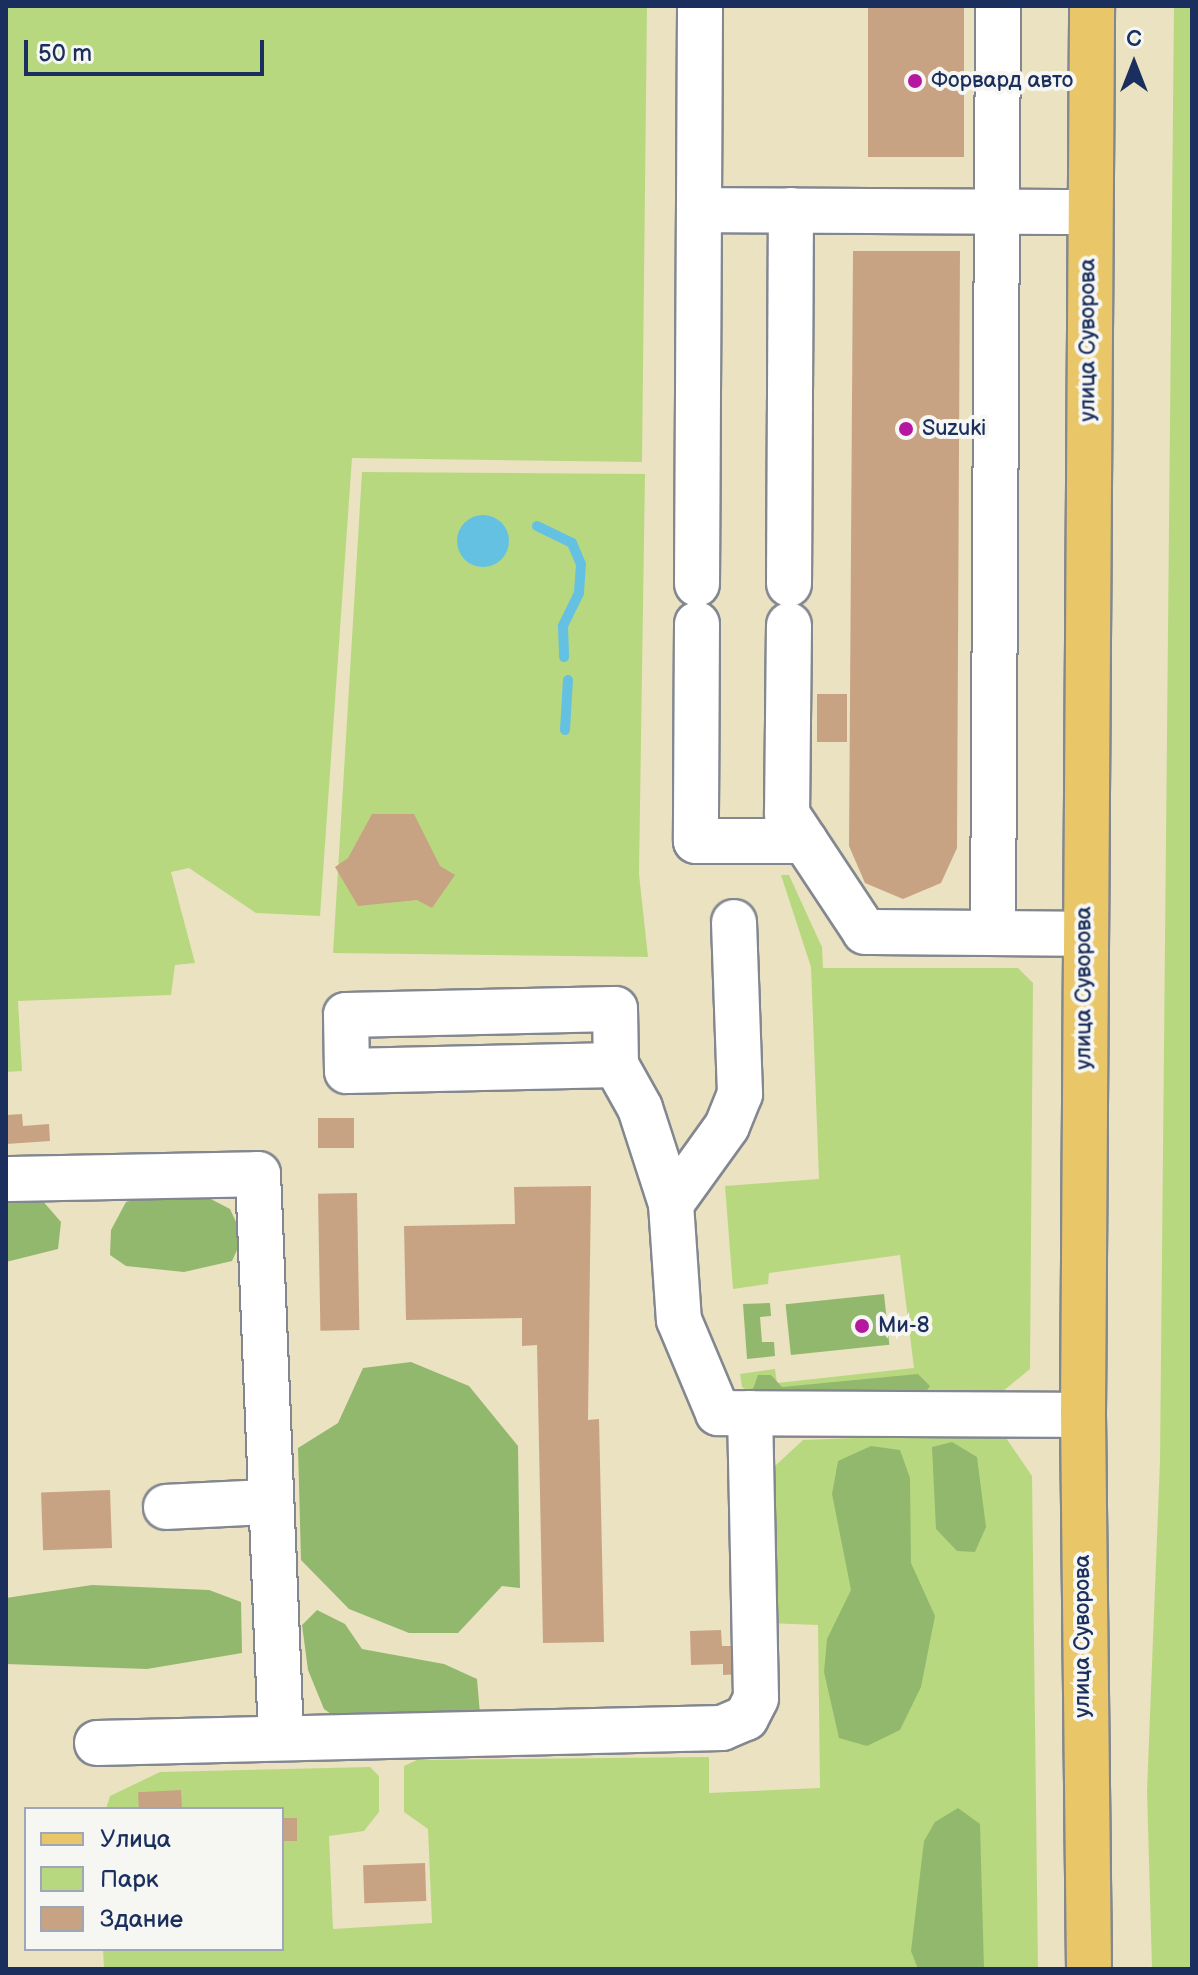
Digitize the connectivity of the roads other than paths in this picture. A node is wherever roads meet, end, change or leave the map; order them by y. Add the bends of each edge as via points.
1 (700, 6) edge
2 (998, 6) edge
3 (1092, 6) edge
4 (699, 210) junction
5 (791, 210) junction
6 (997, 211) junction
7 (1089, 212) junction
8 (805, 841) junction
9 (734, 922) dead end
10 (993, 933) junction
11 (1084, 934) junction
12 (616, 1065) junction
13 (6, 1179) edge
14 (671, 1204) junction
15 (750, 1413) junction
16 (1083, 1415) junction
17 (270, 1502) junction
18 (166, 1507) dead end
19 (281, 1738) junction
20 (97, 1743) dead end
21 (1089, 1969) edge

1 - 4 lane
2 - 6 lane
3 - 7 main road, улица Суворова
4 - 5 lane
4 - 8 lane via 696,841
5 - 6 lane
5 - 8 lane via 787,814
6 - 7 lane
6 - 10 lane
7 - 11 main road, улица Суворова
8 - 10 lane via 865,932
9 - 14 lane via 740,1094 727,1126
10 - 11 lane
11 - 16 main road, улица Суворова
12 - 12 lane via 347,1071 346,1015 615,1009
12 - 14 lane via 640,1108
13 - 17 lane via 258,1174
14 - 15 lane via 679,1320 718,1413
15 - 16 lane
15 - 19 lane via 756,1698 746,1718 722,1728
16 - 21 main road, улица Суворова
17 - 18 lane
17 - 19 lane
19 - 20 lane

